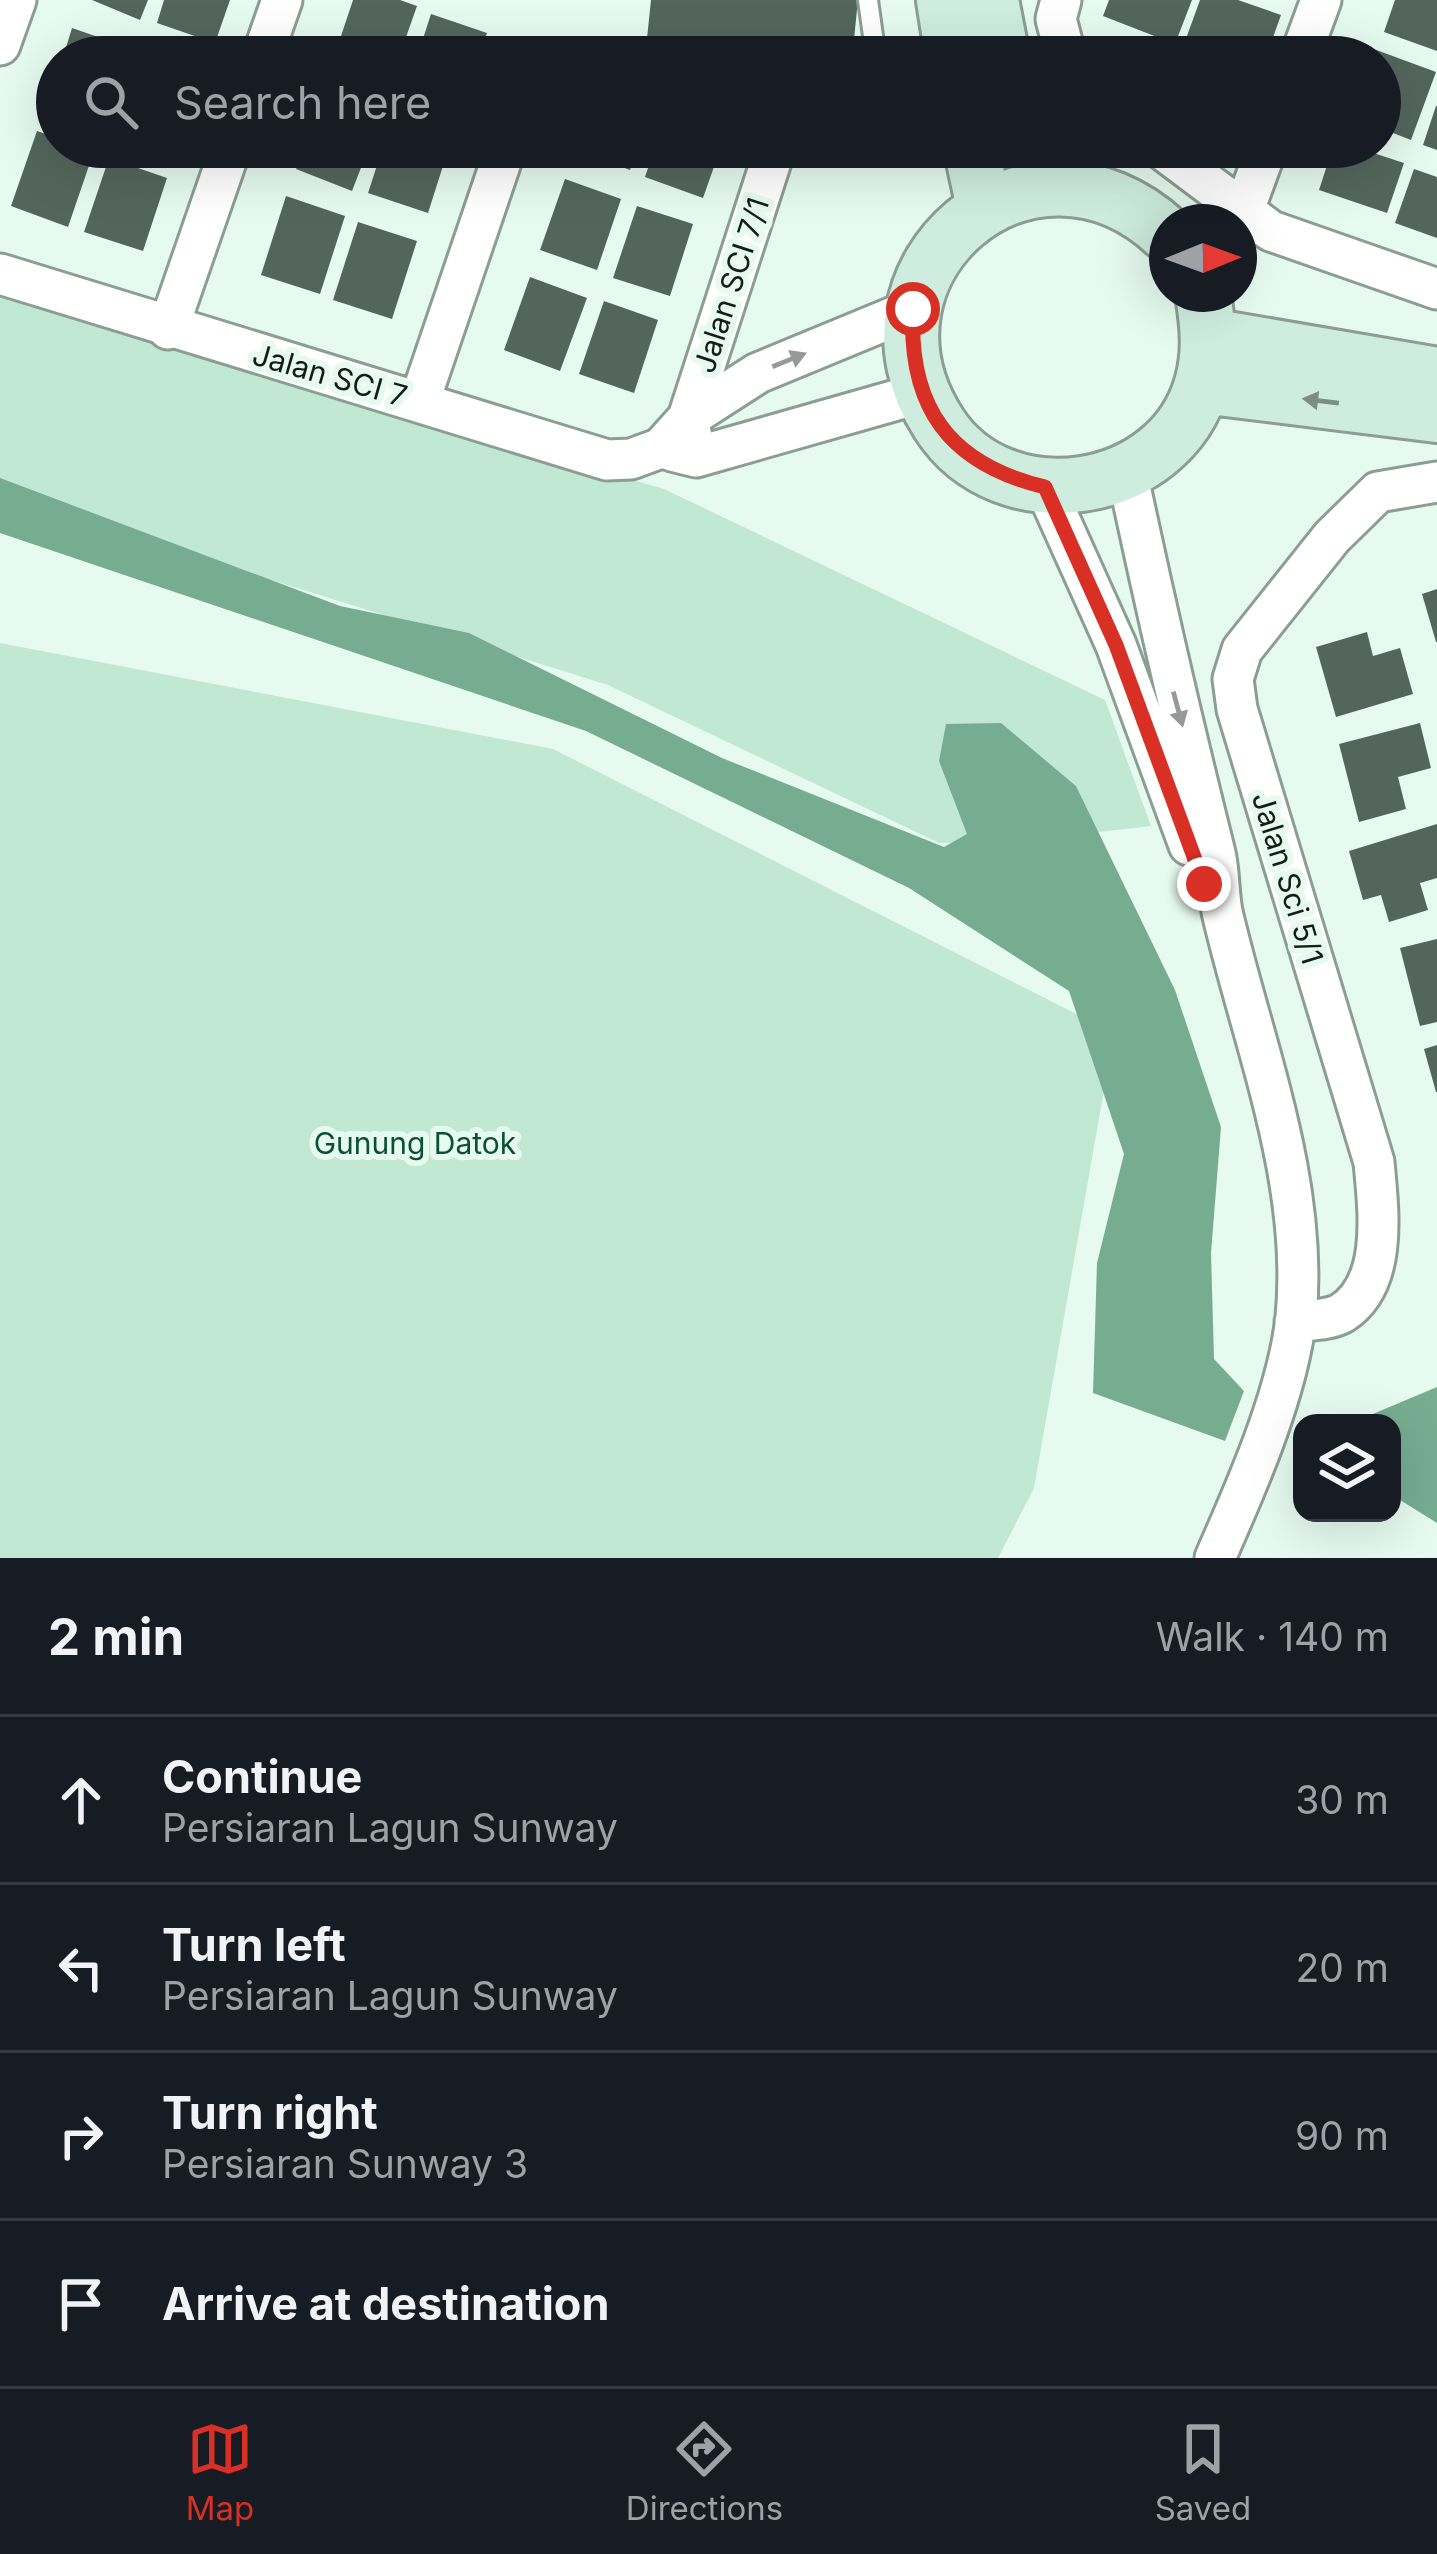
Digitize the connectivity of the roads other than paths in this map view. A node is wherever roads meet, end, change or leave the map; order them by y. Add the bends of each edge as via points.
1 (16, 0) edge
2 (282, 0) edge
3 (868, 0) edge
4 (944, 0) edge
5 (991, 0) edge
6 (1061, 0) edge
7 (1321, 0) edge
8 (269, 36) edge
9 (873, 36) dead end
10 (950, 36) edge
11 (998, 36) edge
12 (1060, 36) edge
13 (1308, 36) edge
14 (0, 45) edge
15 (224, 168) edge
16 (499, 168) edge
17 (769, 168) edge
18 (976, 168) edge
19 (1039, 168) edge
20 (1042, 168) edge
21 (1187, 168) edge
22 (1259, 168) edge
23 (1236, 204) edge
24 (1246, 204) edge
25 (984, 207) junction
26 (1149, 217) edge
27 (1257, 220) edge
28 (0, 274) edge
29 (1437, 290) edge
30 (913, 309) junction
31 (168, 329) junction
32 (1205, 339) edge
33 (1437, 375) edge
34 (921, 393) junction
35 (420, 400) junction
36 (1437, 415) edge
37 (688, 418) junction
38 (678, 453) junction
39 (1127, 472) junction
40 (1437, 482) edge
41 (1045, 487) junction
42 (1160, 628) junction
43 (1116, 645) junction
44 (1221, 908) junction
45 (1295, 1322) junction
46 (1215, 1558) edge

1 - 14 street
2 - 8 street
3 - 9 lane
4 - 10 main road
5 - 11 main road
6 - 12 street
7 - 13 street
15 - 31 street
16 - 35 street
17 - 37 street, Jalan SCI 7/1
18 - 25 main road
19 - 25 main road via 1015,193
20 - 26 main road
21 - 23 street
22 - 24 street
25 - 30 main road via 927,268
27 - 29 street
28 - 31 street, Jalan SCI 7
30 - 34 main road
37 -> 30 street via 758,373
31 - 35 street, Jalan SCI 7
32 - 33 main road
36 -> 32 main road
32 - 39 main road via 1172,436
34 - 38 street, Jalan SCI 7
34 - 41 main road via 970,458
35 - 38 street, Jalan SCI 7 via 608,460
37 - 38 street
39 - 41 main road via 1087,486
39 - 42 street
40 - 45 street, Jalan Sci 5/1 via 1378,492 1242,650 1234,680 1376,1182 1379,1223 1357,1299 1338,1316
41 - 43 street
42 - 43 street
42 -> 44 street via 1216,856
43 - 44 street via 1193,859
44 - 45 street via 1289,1173 1299,1262
45 - 46 street via 1255,1468

